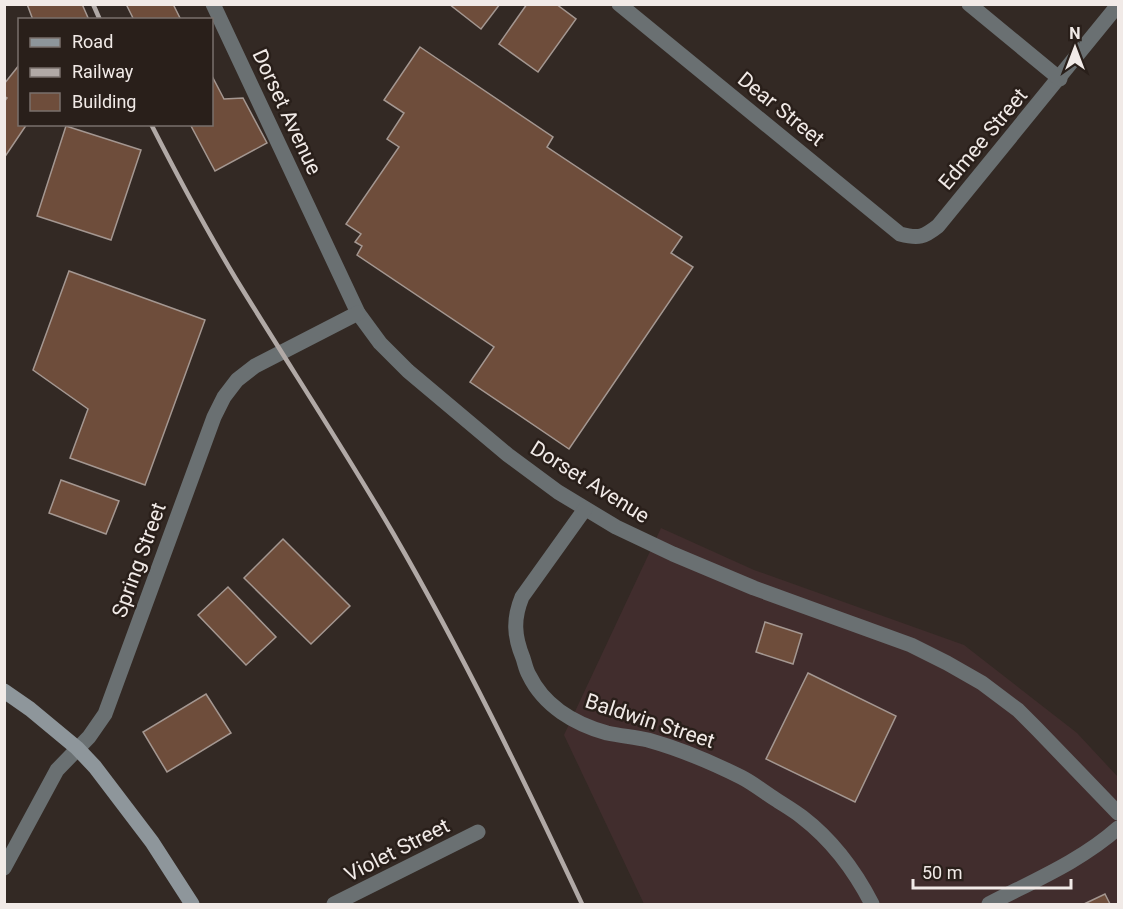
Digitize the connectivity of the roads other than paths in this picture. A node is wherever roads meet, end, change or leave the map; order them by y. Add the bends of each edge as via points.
1 (213, 4) edge
2 (619, 4) edge
3 (969, 4) edge
4 (1119, 5) edge
5 (1060, 79) junction
6 (920, 237) joint
7 (358, 313) junction
8 (585, 509) junction
9 (4, 692) edge
10 (77, 748) junction
11 (1119, 813) edge
12 (1119, 828) edge
13 (478, 832) dead end
14 (4, 868) edge
15 (192, 904) edge
16 (334, 904) edge
17 (872, 904) edge
18 (989, 904) edge

1 - 7 street, Dorset Avenue
2 - 6 street, Dear Street via 900,234
3 - 5 street
4 - 5 street, Edmee Street
5 - 6 street, Edmee Street via 938,225
7 - 8 street, Dorset Avenue via 408,371 508,455
7 - 10 street, Spring Street via 255,366 224,397 105,714
8 - 11 street, Dorset Avenue via 683,558 911,645 948,663 1018,710
8 - 17 street, Baldwin Street via 517,609 518,645 529,676 542,694 559,711 582,724 712,762 744,779 825,837 849,864
9 - 10 street
10 - 14 street, Spring Street via 50,781
10 - 15 street via 152,842
12 - 18 street via 1077,858
13 - 16 street, Violet Street

